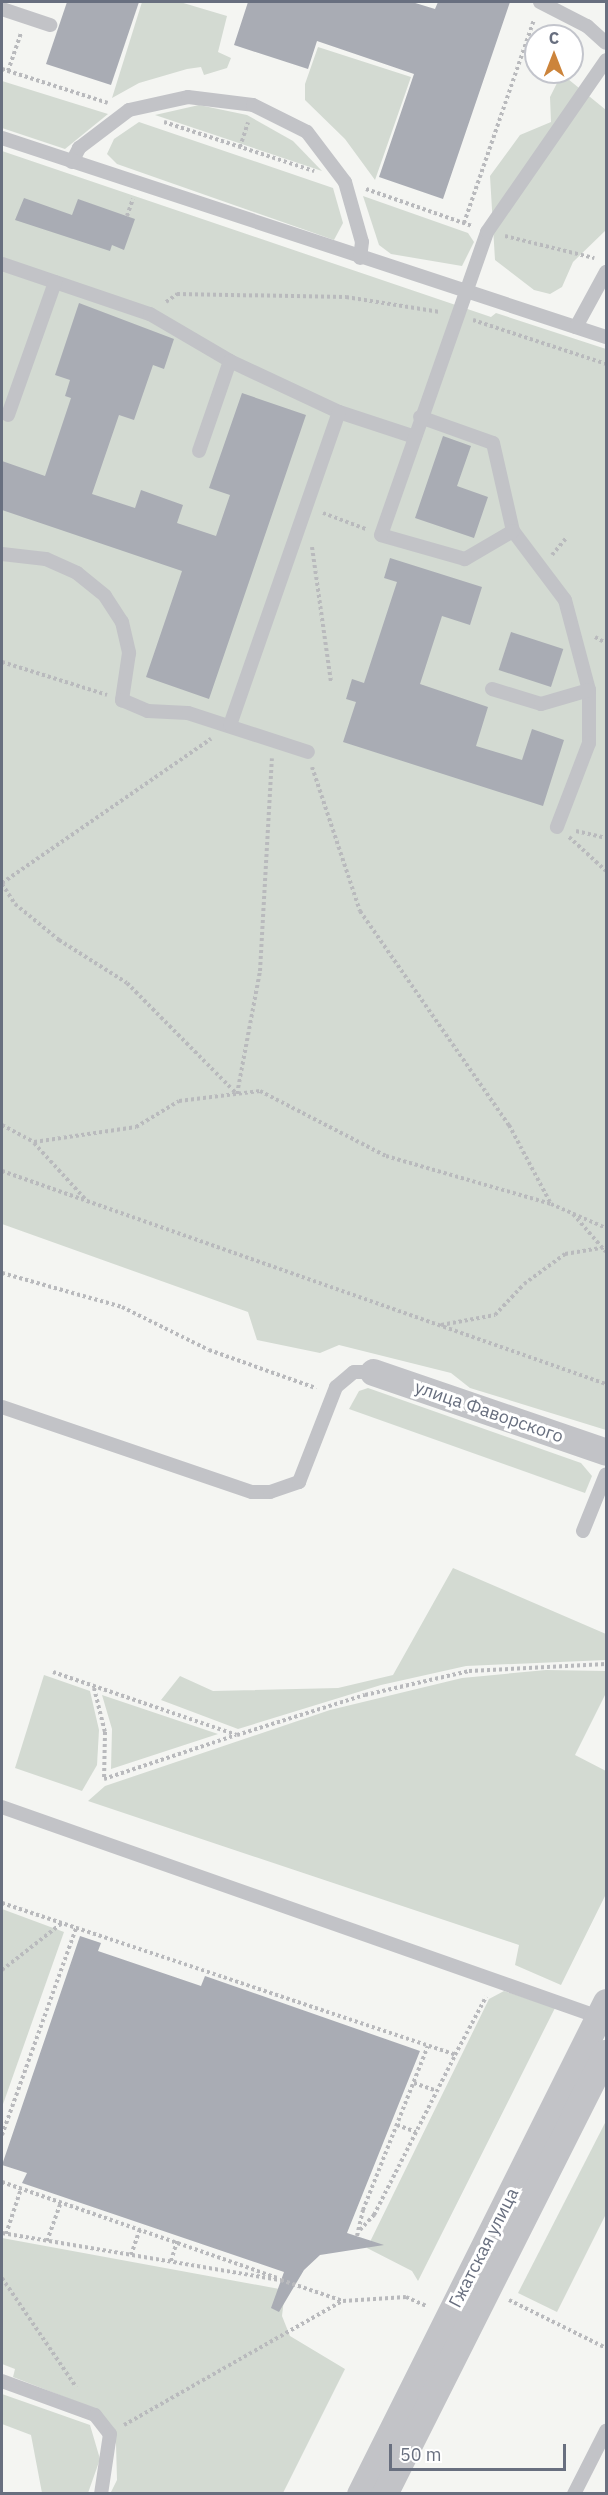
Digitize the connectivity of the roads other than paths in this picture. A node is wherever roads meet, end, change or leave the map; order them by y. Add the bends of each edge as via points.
1 (544, 6) edge
2 (2, 9) edge
3 (50, 25) dead end
4 (606, 43) edge
5 (606, 60) edge
6 (2, 138) edge
7 (72, 162) junction
8 (360, 258) junction
9 (2, 264) edge
10 (606, 272) edge
11 (55, 282) junction
12 (468, 290) junction
13 (576, 327) junction
14 (606, 337) edge
15 (230, 361) junction
16 (339, 412) junction
17 (8, 415) dead end
18 (420, 417) junction
19 (415, 437) junction
20 (199, 452) dead end
21 (513, 531) junction
22 (2, 554) edge
23 (492, 689) dead end
24 (589, 690) junction
25 (230, 725) junction
26 (308, 752) road end
27 (557, 827) road end
28 (372, 1372) joint
29 (2, 1407) edge
30 (606, 1452) edge
31 (606, 1474) edge
32 (583, 1531) dead end
33 (2, 1807) edge
34 (603, 2009) edge
35 (606, 2053) edge
36 (2, 2381) edge
37 (606, 2431) edge
38 (101, 2493) edge
39 (360, 2493) edge
40 (384, 2493) edge
41 (574, 2493) edge

1 - 4 lane
2 - 3 lane
5 - 12 lane via 488,232
6 - 7 lane
7 - 8 lane
7 - 8 lane via 79,148 129,110 188,97 253,105 307,132 345,182 362,242
8 - 12 lane
9 - 11 lane
10 - 13 lane
11 - 15 lane via 150,314
11 - 17 lane
12 - 13 lane
12 - 18 lane
13 - 14 lane
15 - 16 lane
15 - 20 lane
16 - 19 lane
16 - 25 lane
18 - 19 lane
18 - 21 lane via 494,443
19 - 21 lane via 381,535 465,559
21 - 24 lane via 565,600
22 - 25 lane via 46,559 77,573 105,596 122,622 129,653 122,700 148,711 188,713
23 - 24 lane via 541,704
24 - 27 lane via 589,743
25 - 26 lane
28 - 29 lane via 354,1372 333,1394 299,1482 270,1492 252,1492
28 - 30 street, улица Фаворского
31 - 32 lane
33 - 34 lane via 496,1977
34 - 39 street, Гжатская улица
35 - 40 street, Гжатская улица
36 - 38 lane via 95,2415 110,2434
37 - 41 lane

